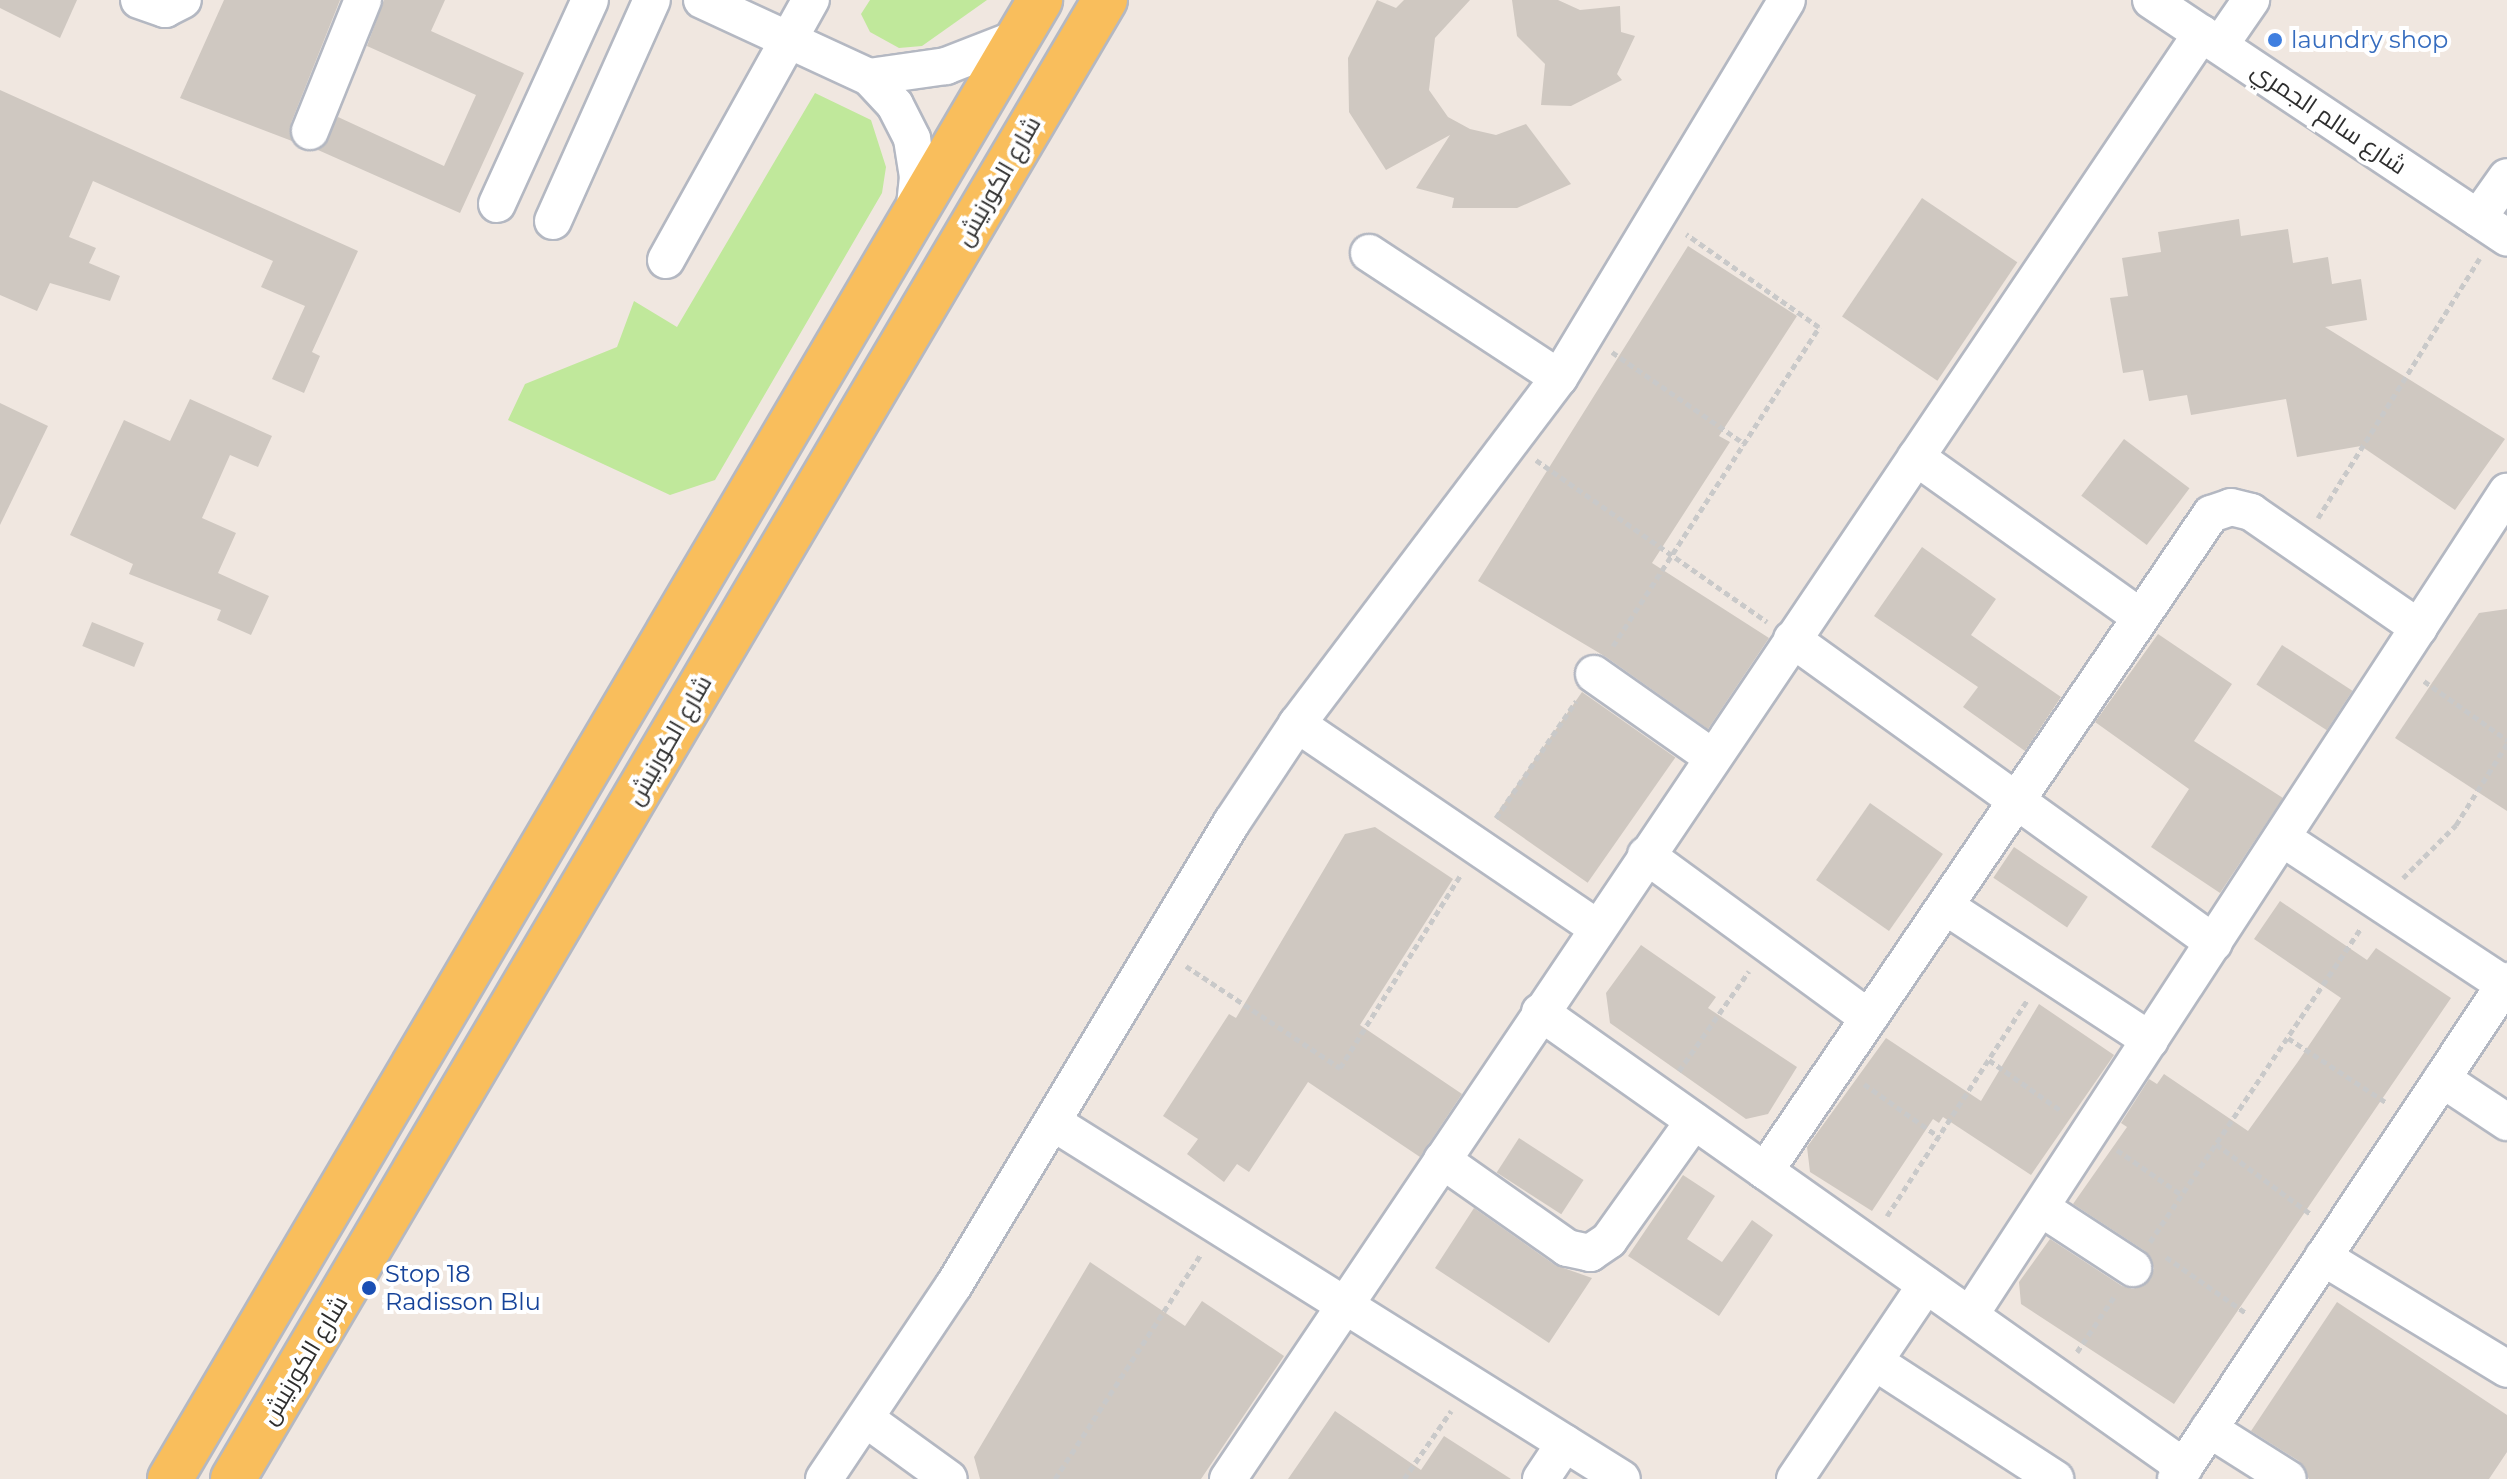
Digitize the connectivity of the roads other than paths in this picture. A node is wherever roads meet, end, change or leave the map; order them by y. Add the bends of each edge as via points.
1 (139, 0) edge
2 (183, 0) edge
3 (363, 0) edge
4 (590, 0) edge
5 (652, 0) edge
6 (702, 0) edge
7 (811, 0) edge
8 (1040, 0) edge
9 (1105, 0) edge
10 (1787, 0) edge
11 (2151, 0) edge
12 (2251, 0) edge
13 (1018, 38) junction
14 (2211, 39) junction
15 (789, 40) junction
16 (869, 77) junction
17 (310, 131) dead end
18 (2507, 177) edge
19 (497, 204) dead end
20 (914, 215) junction
21 (553, 221) dead end
22 (2494, 228) edge
23 (1369, 253) dead end
24 (666, 260) dead end
25 (943, 275) junction
26 (1559, 378) junction
27 (1916, 457) junction
28 (745, 502) junction
29 (2503, 509) edge
30 (2140, 617) junction
31 (2419, 628) junction
32 (1792, 639) junction
33 (1594, 674) road end
34 (699, 689) junction
35 (1297, 724) junction
36 (1712, 757) junction
37 (2016, 800) junction
38 (2282, 838) junction
39 (1646, 855) junction
40 (1945, 906) junction
41 (1597, 928) junction
42 (2214, 943) junction
43 (2506, 983) edge
44 (1540, 1012) junction
45 (1869, 1018) junction
46 (2150, 1040) junction
47 (2442, 1079) junction
48 (1694, 1121) junction
49 (2507, 1122) edge
50 (1054, 1123) junction
51 (1442, 1160) junction
52 (1765, 1171) junction
53 (2041, 1208) junction
54 (2331, 1246) junction
55 (2141, 1256) road end
56 (1926, 1285) junction
57 (1346, 1307) junction
58 (1970, 1315) junction
59 (1875, 1362) junction
60 (2507, 1369) edge
61 (866, 1419) junction
62 (2209, 1429) junction
63 (1565, 1443) junction
64 (2180, 1473) edge
65 (170, 1479) edge
66 (233, 1479) edge
67 (824, 1479) edge
68 (949, 1479) edge
69 (1228, 1479) edge
70 (1541, 1479) edge
71 (1622, 1479) edge
72 (1795, 1479) edge
73 (2055, 1479) edge
74 (2288, 1479) edge

1 - 2 street via 165,9
3 - 17 street
4 - 19 street
5 - 21 street
6 - 15 street
7 - 15 street
8 - 13 main road
9 - 25 main road, شارع الكورنيش
10 - 26 street
11 - 14 street, شارع سالم الجمري
12 - 14 street
13 - 16 street via 946,66
13 - 20 main road
13 - 25 main road via 1032,52 1035,71 965,203
14 - 22 street, شارع سالم الجمري
14 - 27 street
15 - 16 street
15 - 24 street
16 - 20 street via 895,105 912,139 918,177
18 - 22 street
20 - 28 main road
23 - 26 street
25 - 34 main road, شارع الكورنيش
26 - 35 street
27 - 30 street
27 - 32 street
28 - 34 main road via 735,563 687,650 687,671
28 - 65 main road
29 - 31 street
30 - 31 street via 2204,522 2220,509 2251,512
30 - 37 street
31 - 38 street
32 - 36 street
32 - 37 street
33 - 36 street
34 - 66 main road, شارع الكورنيش
35 - 41 street
35 - 50 street
36 - 39 street
37 - 40 street
37 - 42 street
38 - 42 street
38 - 43 street
39 - 41 street
39 - 45 street
40 - 45 street
40 - 46 street
41 - 44 street
42 - 46 street
43 - 47 street
44 - 48 street
44 - 51 street
45 - 52 street
46 - 53 street
47 - 49 street
47 - 54 street
48 - 51 street via 1609,1240 1590,1253 1567,1248
48 - 52 street
50 - 57 street
50 - 61 street
51 - 57 street
52 - 56 street
53 - 55 street
53 - 58 street
54 - 60 street
54 - 62 street
56 - 58 street
56 - 59 street
57 - 63 street
57 - 69 street
58 - 64 street
59 - 72 street
59 - 73 street
61 - 67 street
61 - 68 street
62 - 64 street
62 - 74 street
63 - 70 street
63 - 71 street

